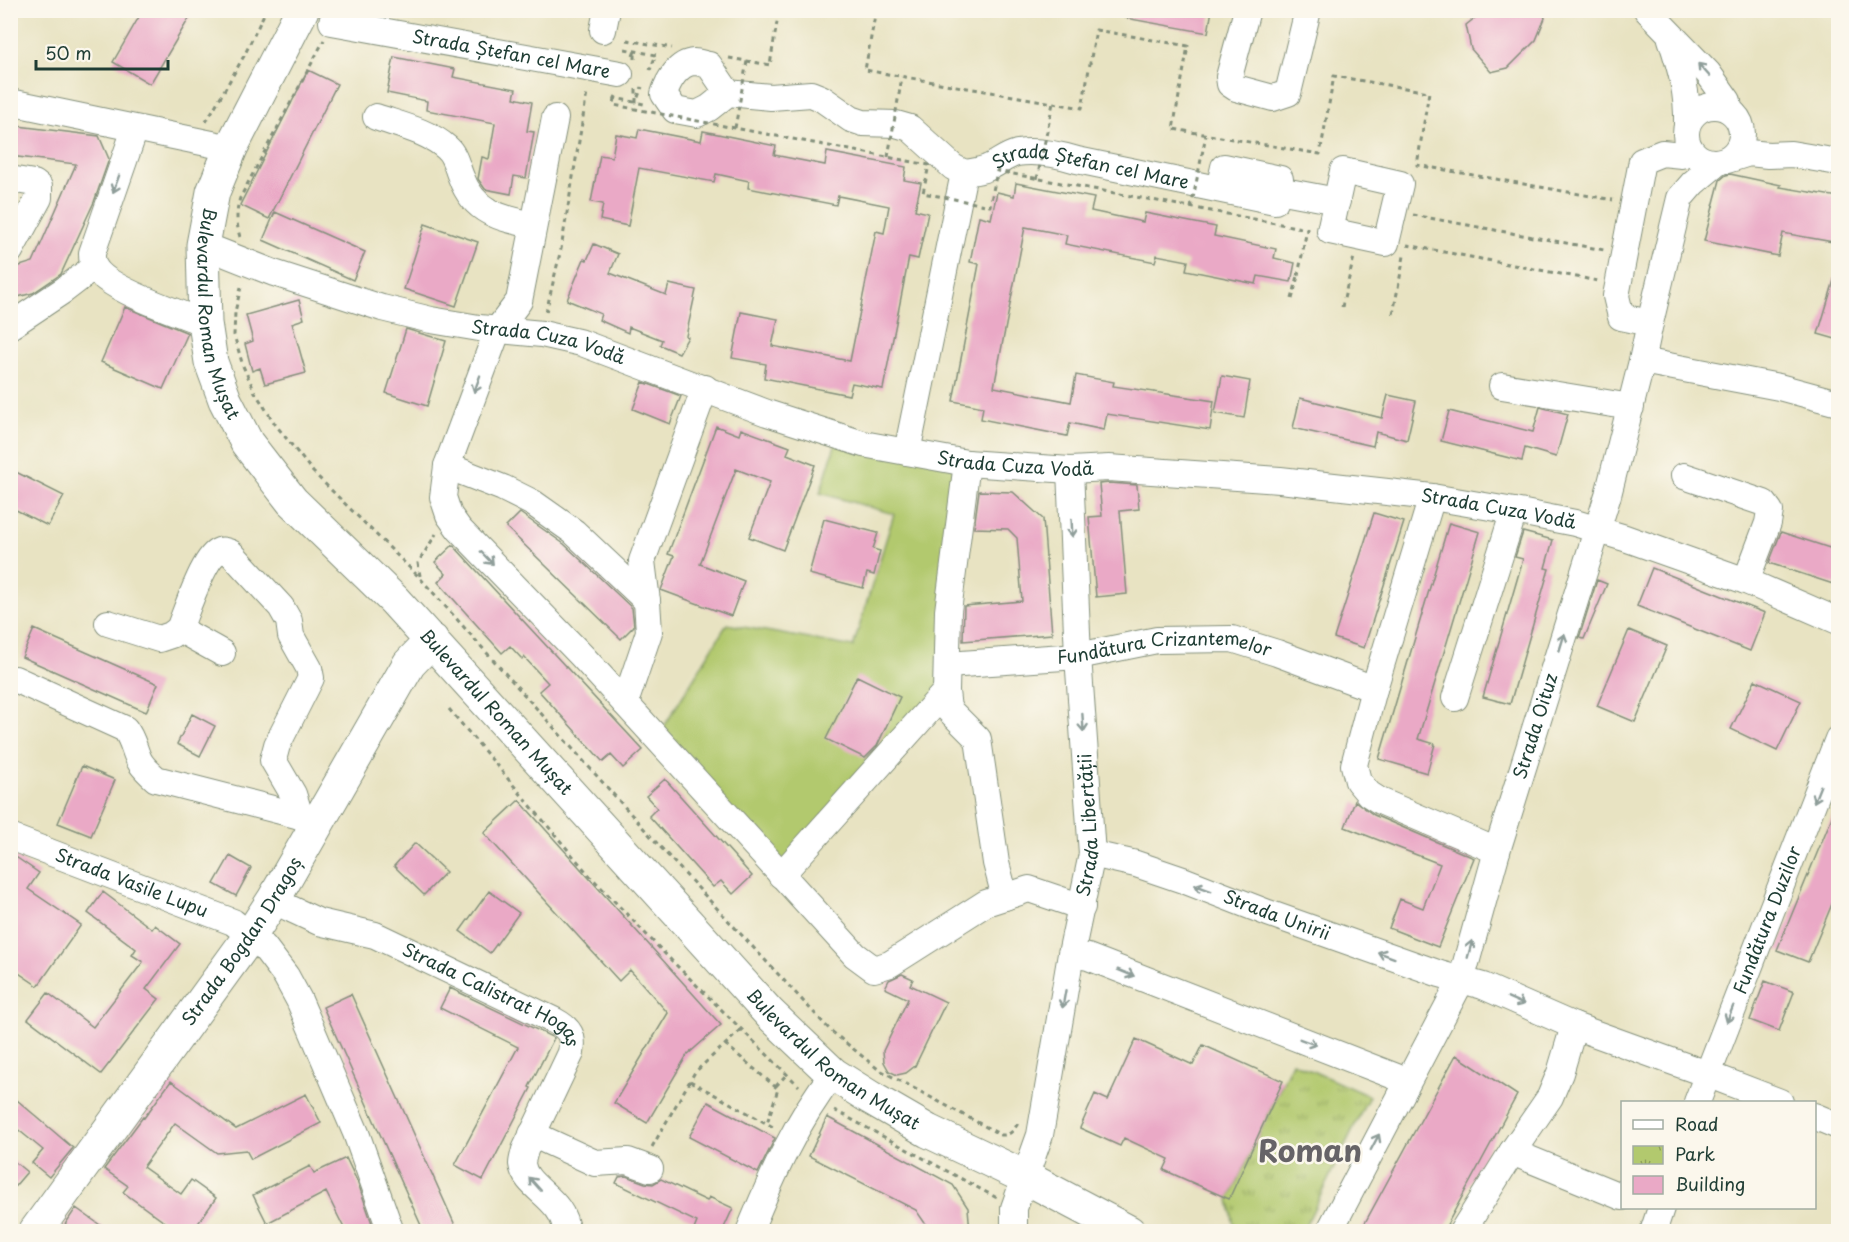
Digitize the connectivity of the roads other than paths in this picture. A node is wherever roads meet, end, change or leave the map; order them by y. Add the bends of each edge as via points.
1 (1247, 10) edge
2 (1308, 10) edge
3 (1647, 10) edge
4 (317, 16) edge
5 (1670, 36) junction
6 (618, 86) road end
7 (728, 93) dead end
8 (10, 102) edge
9 (1733, 114) junction
10 (376, 117) dead end
11 (555, 118) dead end
12 (135, 129) junction
13 (1686, 141) junction
14 (231, 148) junction
15 (1791, 154) junction
16 (1722, 162) junction
17 (1839, 162) edge
18 (10, 180) edge
19 (962, 185) junction
20 (1680, 198) junction
21 (1337, 201) junction
22 (533, 225) junction
23 (203, 245) junction
24 (10, 251) edge
25 (94, 267) junction
26 (205, 323) junction
27 (1650, 323) junction
28 (10, 326) edge
29 (498, 329) junction
30 (1642, 361) junction
31 (1502, 386) dead end
32 (705, 388) junction
33 (1839, 403) edge
34 (1631, 407) junction
35 (907, 452) junction
36 (967, 463) junction
37 (447, 466) junction
38 (1070, 470) junction
39 (1684, 476) dead end
40 (1432, 497) junction
41 (1514, 511) junction
42 (1597, 529) junction
43 (1746, 581) junction
44 (647, 601) junction
45 (1839, 621) edge
46 (108, 623) dead end
47 (179, 629) junction
48 (432, 640) junction
49 (222, 653) dead end
50 (1078, 656) junction
51 (947, 665) junction
52 (15, 679) dead end
53 (1374, 689) junction
54 (946, 691) junction
55 (1455, 698) dead end
56 (625, 703) junction
57 (1839, 739) edge
58 (308, 821) junction
59 (10, 837) edge
60 (1497, 851) junction
61 (1092, 854) junction
62 (781, 875) junction
63 (1005, 897) junction
64 (274, 899) junction
65 (1082, 907) junction
66 (250, 936) junction
67 (1071, 954) junction
68 (1461, 981) junction
69 (1574, 1026) junction
70 (833, 1074) junction
71 (1707, 1074) junction
72 (1407, 1081) junction
73 (1697, 1101) edge
74 (1777, 1101) edge
75 (1816, 1116) edge
76 (1839, 1126) edge
77 (532, 1134) junction
78 (1512, 1152) junction
79 (645, 1167) road end
80 (1025, 1177) junction
81 (1621, 1196) edge
82 (35, 1232) edge
83 (391, 1232) edge
84 (566, 1232) edge
85 (749, 1232) edge
86 (1014, 1232) edge
87 (1129, 1232) edge
88 (1329, 1232) edge
89 (1462, 1232) edge

1 - 2 street via 1230,84 1274,98 1288,93
3 - 5 street
4 - 6 street, Strada Ștefan cel Mare
4 - 14 main road, Bulevardul Roman Mușat
9 -> 5 street via 1708,73
5 - 13 street, Strada Oituz via 1685,83
7 - 19 street, Strada Ștefan cel Mare via 771,97 811,94 850,119 910,128 953,167
8 - 12 street
9 - 13 street via 1705,107 1691,117
9 - 15 street via 1762,139
9 - 16 street via 1741,124 1742,141 1734,155
10 - 22 street via 439,142 449,150 471,198 482,208 496,216
11 - 22 street
12 - 14 street
12 -> 25 street via 92,253
13 - 16 street via 1699,159
13 - 20 street, Strada Oituz via 1677,184
13 - 27 street via 1642,161 1633,204 1616,296 1621,317
14 - 23 main road, Bulevardul Roman Mușat via 213,192
15 - 16 street via 1749,153
15 - 17 street
16 - 20 street
18 - 24 street via 34,183 40,192
19 - 21 street, Strada Ștefan cel Mare via 1001,159 1038,152 1220,189 1224,167 1280,179 1278,190
19 - 35 street
20 - 27 street, Strada Oituz
21 - 21 street via 1330,231 1386,243 1400,184 1343,171
22 - 29 street via 519,301
23 - 26 main road, Bulevardul Roman Mușat
23 - 29 street, Strada Cuza Vodă via 382,308 431,321
25 - 26 street via 103,278 134,295
25 - 28 street
26 - 48 main road, Bulevardul Roman Mușat via 211,362 246,443 292,501
27 - 30 street, Strada Oituz
29 - 32 street, Strada Cuza Vodă via 582,343
29 -> 37 street
30 - 33 street via 1779,387
30 - 34 street, Strada Oituz
31 - 34 street
32 - 35 street, Strada Cuza Vodă via 862,444
32 - 44 street via 642,561
34 - 42 street, Strada Oituz
35 - 36 street, Strada Cuza Vodă
36 - 38 street, Strada Cuza Vodă
36 - 51 street via 948,611
37 - 44 street via 533,503 574,532
37 -> 56 street via 443,497 459,529
38 - 40 street, Strada Cuza Vodă via 1109,468 1269,479
38 -> 50 street, Strada Libertății
39 - 43 street via 1764,503 1770,511
40 - 41 street, Strada Cuza Vodă
40 - 53 street
41 - 42 street, Strada Cuza Vodă
41 - 55 street
42 - 43 street, Strada Cuza Vodă
60 -> 42 street, Strada Oituz
43 - 45 street, Strada Cuza Vodă
44 - 56 street via 649,632
46 - 47 street via 159,639
47 - 49 street
47 - 58 street via 207,562 218,551 231,554 282,607 310,678 273,760
48 - 58 main road, Strada Bogdan Dragoș via 408,664
48 - 70 main road, Bulevardul Roman Mușat via 770,1014
50 - 51 street, Fundătura Crizantemelor
50 - 53 street, Fundătura Crizantemelor via 1157,640 1232,639
50 -> 61 street, Strada Libertății
51 - 54 street
52 - 58 street via 125,729 140,761 156,778
53 - 60 street via 1354,765 1358,781 1380,801
54 - 62 street
54 - 63 street via 948,709 978,739 996,863
56 - 62 street
57 -> 71 street, Fundătura Duzilor
58 - 64 main road, Strada Bogdan Dragoș
59 - 66 street, Strada Vasile Lupu via 233,922
68 -> 60 street, Strada Oituz
61 - 65 street, Strada Libertății
68 -> 61 street, Strada Unirii via 1145,867
62 - 63 street via 855,955 874,969 890,964 986,903
63 - 65 street via 1029,888
64 - 66 main road, Strada Bogdan Dragoș
64 - 77 street, Strada Calistrat Hogaș via 319,922 375,935 565,1026 573,1043 570,1053
65 - 67 street, Strada Libertății
66 - 82 main road, Strada Bogdan Dragoș
66 - 83 street, Strada Vasile Lupu via 264,946 299,1000 356,1134
67 -> 72 street via 1088,957
67 -> 80 street, Strada Libertății via 1041,1135
68 -> 69 street, Strada Unirii via 1483,986
68 - 72 street, Strada Oituz
69 - 71 street, Strada Unirii
69 - 78 street via 1550,1097
70 - 80 main road, Bulevardul Roman Mușat via 928,1131
70 - 85 street via 813,1099
71 - 73 street, Fundătura Duzilor
71 - 74 street, Strada Unirii
88 -> 72 street, Strada Oituz
75 - 76 street
77 - 79 street via 595,1163 622,1161
84 -> 77 street, Strada Calistrat Hogaș via 564,1217 529,1179 522,1164
78 - 81 street
78 - 89 street
80 - 86 street, Strada Libertății via 1014,1208
80 - 87 main road, Bulevardul Roman Mușat

